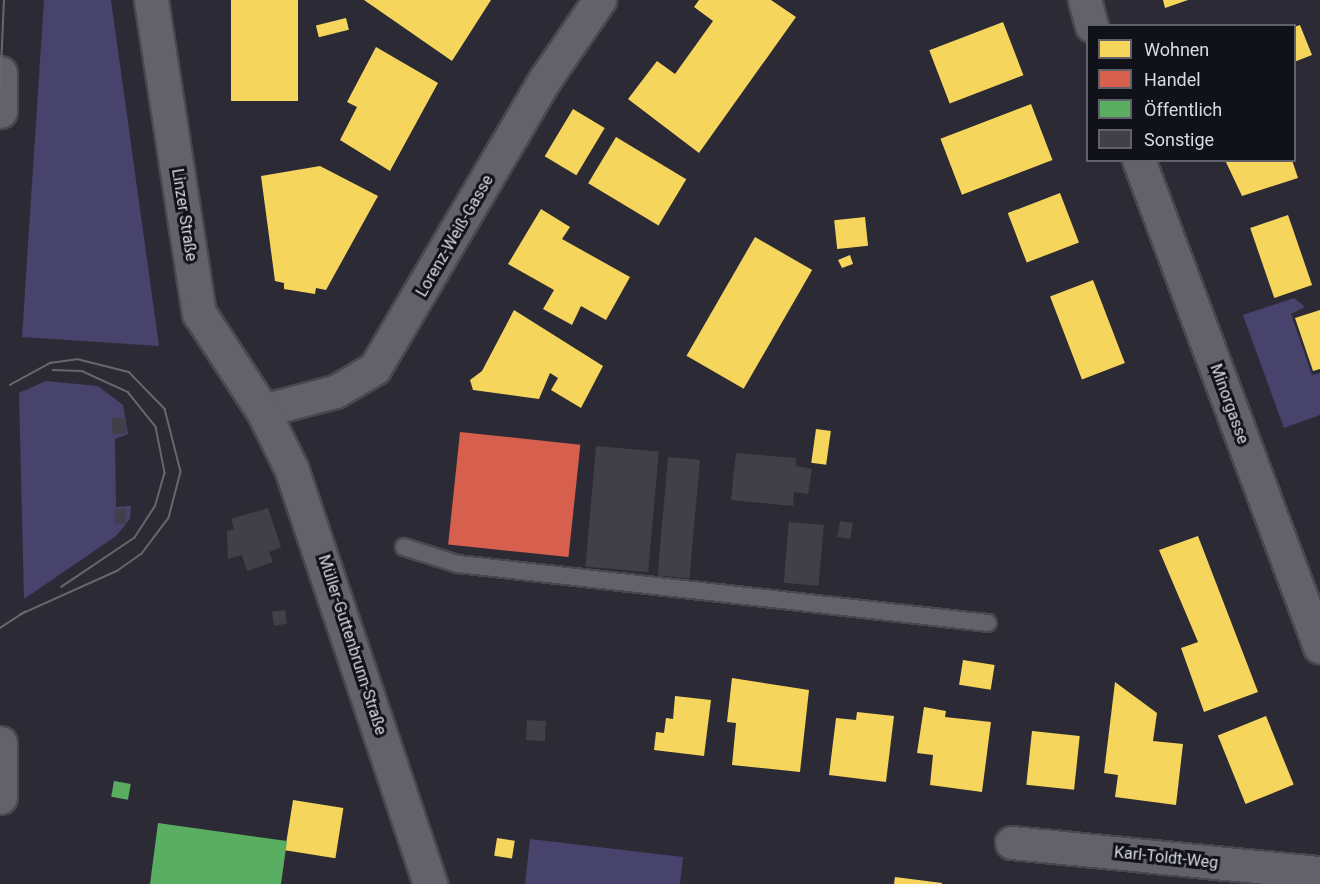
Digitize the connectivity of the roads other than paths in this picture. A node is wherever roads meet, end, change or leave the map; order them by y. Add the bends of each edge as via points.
1 (151, 0) edge
2 (600, 0) edge
3 (1085, 0) edge
4 (1091, 24) edge
5 (0, 73) edge
6 (0, 111) edge
7 (1140, 162) edge
8 (263, 411) junction
9 (404, 547) dead end
10 (988, 623) dead end
11 (1320, 647) edge
12 (0, 743) edge
13 (0, 796) edge
14 (1012, 843) dead end
15 (1320, 873) edge
16 (430, 884) edge

1 - 8 main road, Linzer Straße via 199,313 213,343
2 - 8 street, Lorenz-Weiß-Gasse via 546,79 375,369 336,393
3 - 4 street
5 - 6 main road
7 - 11 street, Minorgasse
8 - 16 main road, Müller-Guttenbrunn-Straße via 306,506
9 - 10 lane via 458,564
12 - 13 main road
14 - 15 street, Karl-Toldt-Weg

